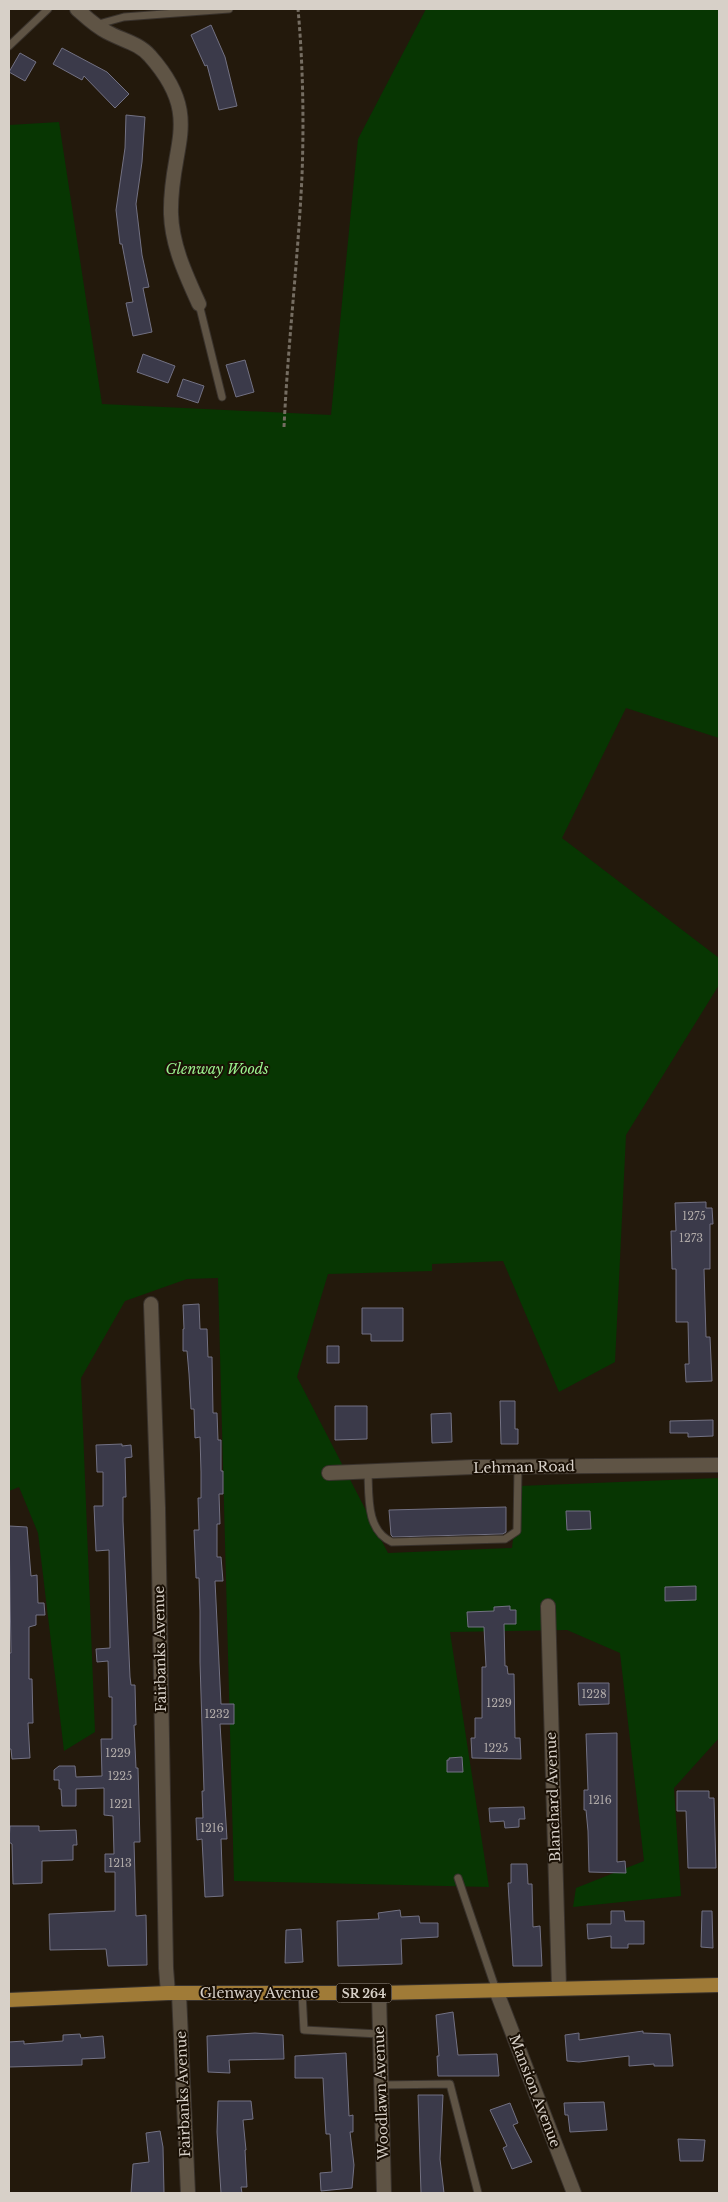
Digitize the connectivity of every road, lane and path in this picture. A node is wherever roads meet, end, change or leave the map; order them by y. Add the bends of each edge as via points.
1 (48, 9) edge
2 (77, 9) edge
3 (229, 9) edge
4 (298, 9) edge
5 (95, 25) junction
6 (9, 46) edge
7 (199, 304) joint
8 (222, 397) dead end
9 (284, 427) dead end
10 (151, 1304) dead end
11 (719, 1465) edge
12 (518, 1467) junction
13 (368, 1472) junction
14 (329, 1474) dead end
15 (548, 1606) dead end
16 (458, 1878) dead end
17 (719, 1985) edge
18 (559, 1987) junction
19 (496, 1990) junction
20 (302, 1993) junction
21 (378, 1993) junction
22 (174, 1994) junction
23 (9, 2000) edge
24 (379, 2034) junction
25 (381, 2085) junction
26 (188, 2193) edge
27 (384, 2193) edge
28 (478, 2193) edge
29 (574, 2193) edge

1 - 6 lane
2 - 5 street
3 - 5 lane via 124,17
4 - 9 path via 302,50 302,176
5 - 7 street via 149,54 176,93 182,127 172,200 173,232 179,258
7 - 8 lane
10 - 22 street, Fairbanks Avenue via 166,1959
11 - 12 street, Lehman Road
12 - 13 street, Lehman Road
12 - 13 lane via 517,1531 505,1539 392,1542 385,1539 370,1510
13 - 14 street, Lehman Road
15 - 18 street, Blanchard Avenue
16 - 19 lane
17 - 18 main road, Glenway Avenue / SR 264
18 - 19 main road, Glenway Avenue / SR 264
19 - 21 main road, Glenway Avenue / SR 264
19 - 29 street, Mansion Avenue
20 - 21 main road, Glenway Avenue / SR 264
20 - 22 main road, Glenway Avenue / SR 264
20 - 24 lane via 304,2030
21 - 24 street, Woodlawn Avenue
22 - 23 main road, Glenway Avenue / SR 264
22 - 26 street, Fairbanks Avenue
24 - 25 street, Woodlawn Avenue
25 - 27 street, Woodlawn Avenue
25 - 28 lane via 450,2084

